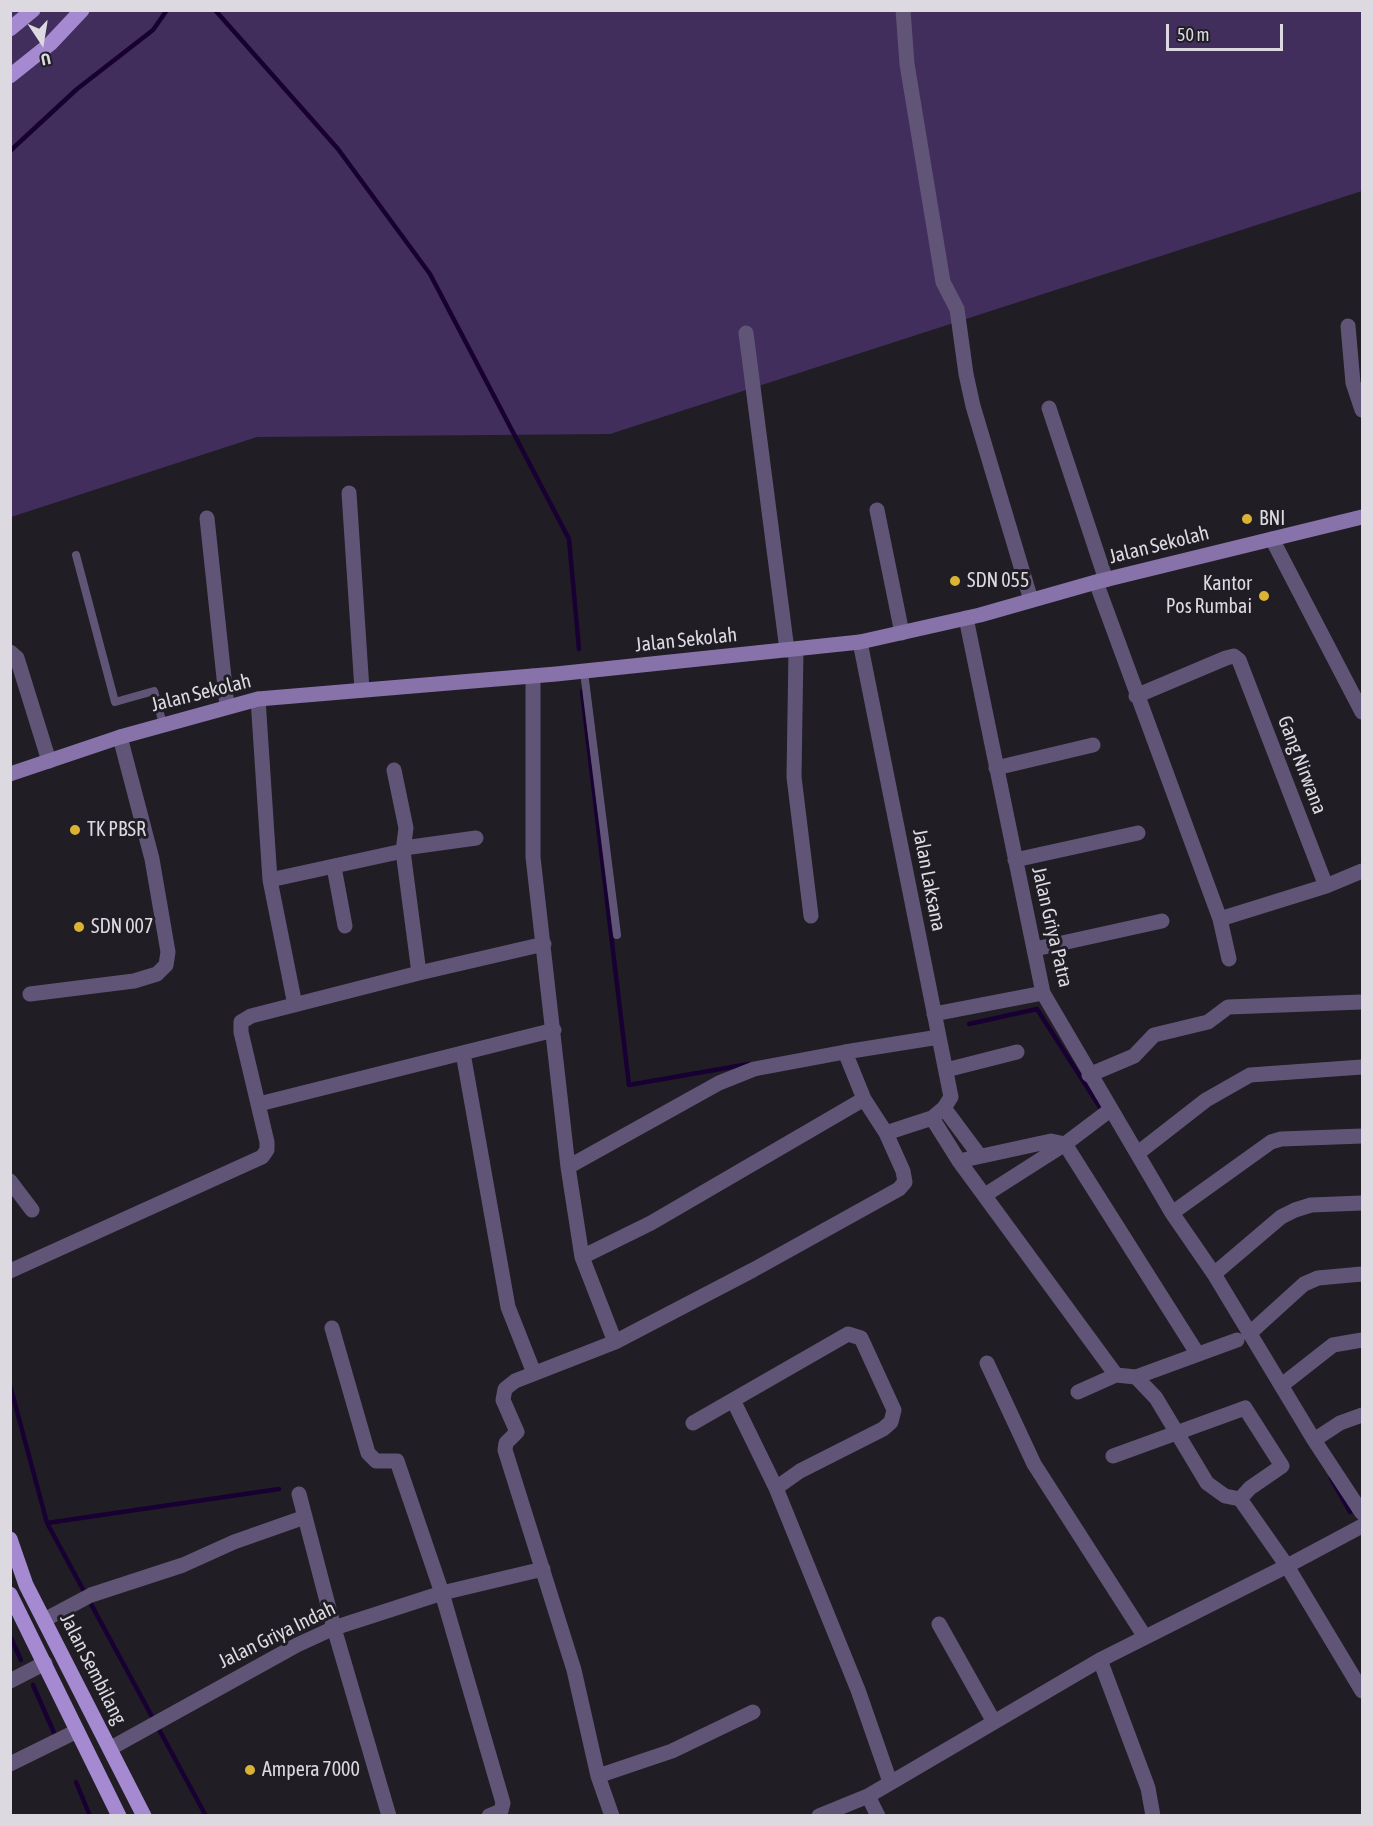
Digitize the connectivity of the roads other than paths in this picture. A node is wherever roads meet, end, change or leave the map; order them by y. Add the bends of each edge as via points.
1 (33, 10) edge
2 (82, 10) edge
3 (903, 10) edge
4 (10, 29) edge
5 (10, 76) edge
6 (1348, 326) dead end
7 (746, 333) dead end
8 (1049, 408) dead end
9 (1362, 410) edge
10 (349, 493) dead end
11 (877, 510) dead end
12 (1362, 517) edge
13 (207, 518) dead end
14 (1272, 539) junction
15 (76, 555) dead end
16 (1101, 581) junction
17 (1031, 600) junction
18 (966, 618) junction
19 (902, 633) junction
20 (860, 642) junction
21 (792, 650) junction
22 (10, 652) edge
23 (582, 672) junction
24 (533, 676) junction
25 (362, 690) junction
26 (1136, 696) junction
27 (258, 699) junction
28 (227, 706) junction
29 (1362, 712) edge
30 (163, 724) junction
31 (120, 737) junction
32 (1094, 745) dead end
33 (49, 761) junction
34 (996, 768) junction
35 (394, 770) dead end
36 (10, 774) edge
37 (1138, 833) dead end
38 (476, 838) dead end
39 (403, 850) junction
40 (1015, 860) junction
41 (334, 867) junction
42 (1362, 871) edge
43 (270, 880) junction
44 (1326, 886) junction
45 (811, 916) dead end
46 (1220, 919) junction
47 (1162, 921) dead end
48 (345, 926) dead end
49 (617, 935) dead end
50 (544, 944) junction
51 (1035, 949) junction
52 (1229, 960) dead end
53 (419, 973) junction
54 (1043, 993) junction
55 (30, 994) dead end
56 (1362, 1002) edge
57 (295, 1005) junction
58 (934, 1014) junction
59 (554, 1030) junction
60 (939, 1037) junction
61 (845, 1052) junction
62 (1017, 1052) dead end
63 (463, 1053) junction
64 (1362, 1067) edge
65 (946, 1070) junction
66 (1089, 1075) junction
67 (864, 1099) junction
68 (259, 1104) junction
69 (945, 1108) junction
70 (1106, 1113) junction
71 (932, 1118) junction
72 (886, 1133) junction
73 (1362, 1136) edge
74 (1065, 1144) junction
75 (1138, 1153) junction
76 (979, 1155) junction
77 (959, 1161) junction
78 (568, 1167) junction
79 (10, 1181) edge
80 (985, 1195) junction
81 (1362, 1203) edge
82 (32, 1210) dead end
83 (1172, 1213) junction
84 (582, 1257) junction
85 (10, 1271) edge
86 (1214, 1274) junction
87 (1362, 1274) edge
88 (332, 1328) dead end
89 (1244, 1336) junction
90 (1362, 1340) edge
91 (615, 1342) junction
92 (1197, 1353) junction
93 (987, 1363) dead end
94 (534, 1373) junction
95 (1116, 1375) junction
96 (1136, 1377) junction
97 (1282, 1385) junction
98 (1078, 1392) dead end
99 (733, 1400) junction
100 (1362, 1415) edge
101 (693, 1423) dead end
102 (1177, 1434) junction
103 (1314, 1440) junction
104 (1113, 1456) dead end
105 (776, 1488) junction
106 (299, 1494) dead end
107 (1240, 1499) junction
108 (1362, 1509) edge
109 (306, 1518) junction
110 (1362, 1526) edge
111 (10, 1539) edge
112 (1287, 1566) junction
113 (543, 1569) junction
114 (442, 1593) junction
115 (10, 1594) edge
116 (44, 1620) junction
117 (939, 1624) dead end
118 (334, 1628) junction
119 (1145, 1637) junction
120 (1100, 1660) junction
121 (45, 1663) junction
122 (10, 1682) edge
123 (1362, 1691) edge
124 (753, 1712) dead end
125 (994, 1722) junction
126 (78, 1731) junction
127 (111, 1748) junction
128 (10, 1764) edge
129 (598, 1776) junction
130 (891, 1782) junction
131 (868, 1796) junction
132 (119, 1815) edge
133 (144, 1815) edge
134 (389, 1815) edge
135 (489, 1815) edge
136 (612, 1815) edge
137 (819, 1815) edge
138 (878, 1815) edge
139 (1153, 1815) edge

1 - 4 main road
2 - 5 main road via 50,44
3 - 17 street via 907,64 943,282 957,309 973,406
6 - 9 street via 1353,383
7 - 21 street
8 - 16 street
10 - 25 street
11 - 19 street
12 - 14 street, Jalan Sekolah
13 - 28 street
14 - 16 street, Jalan Sekolah
14 - 29 street
15 - 30 lane via 115,702 154,692
16 - 17 street, Jalan Sekolah
16 - 26 street
17 - 18 street, Jalan Sekolah
18 - 19 street, Jalan Sekolah
18 - 34 street, Jalan Griya Patra
19 - 20 street, Jalan Sekolah
20 - 21 street, Jalan Sekolah
20 - 58 street, Jalan Laksana
21 - 23 street, Jalan Sekolah
21 - 45 street via 794,777
22 - 33 street via 17,658
23 - 24 street, Jalan Sekolah
23 - 49 lane
24 - 25 street, Jalan Sekolah
24 - 50 street via 533,857
25 - 27 street, Jalan Sekolah
26 - 44 street, Gang Nirwana via 1226,658 1234,656 1239,660
26 - 46 street
27 - 28 street, Jalan Sekolah
27 - 43 street
28 - 30 street, Jalan Sekolah
30 - 31 street, Jalan Sekolah
31 - 33 street, Jalan Sekolah
31 - 55 street via 152,859 168,952 166,965 157,974 134,981
32 - 34 street
33 - 36 street, Jalan Sekolah
34 - 40 street, Jalan Griya Patra
35 - 39 street via 406,828
37 - 40 street
38 - 39 street
39 - 41 street
39 - 53 street
40 - 51 street, Jalan Griya Patra
41 - 43 street
41 - 48 street
42 - 44 street
43 - 57 street
44 - 46 street
46 - 52 street
47 - 51 street
50 - 53 street
50 - 59 street
51 - 54 street, Jalan Griya Patra
53 - 57 street
54 - 58 street
54 - 66 street, Jalan Griya Patra
56 - 66 street via 1228,1007 1208,1022 1154,1035 1134,1056
57 - 68 street via 241,1022
58 - 60 street, Jalan Laksana
59 - 63 street
59 - 78 street
60 - 61 street
60 - 65 street, Jalan Laksana
61 - 67 street
61 - 78 street via 754,1069 719,1083
62 - 65 street
63 - 68 street
63 - 94 street via 508,1307
64 - 75 street via 1250,1075 1206,1100
65 - 69 street, Jalan Laksana via 951,1097
66 - 70 street, Jalan Griya Patra
67 - 72 street
67 - 84 street via 651,1223
68 - 85 street via 267,1142 262,1157
69 - 71 street
69 - 76 street
70 - 74 street
70 - 75 street, Jalan Griya Patra
71 - 72 street
71 - 77 street
72 - 91 street via 903,1171 905,1182 899,1190
73 - 83 street via 1270,1142
74 - 76 street via 1051,1141
74 - 80 street
74 - 92 street
75 - 83 street, Jalan Griya Patra
76 - 77 street
77 - 80 street
78 - 84 street
79 - 82 street
80 - 95 street
81 - 86 street via 1311,1205 1294,1210
83 - 86 street, Jalan Griya Patra
84 - 91 street
86 - 89 street, Jalan Griya Patra
87 - 89 street via 1318,1278 1304,1284
88 - 114 street via 368,1453 376,1461 398,1461
89 - 92 street
89 - 97 street, Jalan Griya Patra
90 - 97 street via 1334,1345
91 - 94 street
92 - 96 street
93 - 119 street via 1034,1464
94 - 113 street via 514,1381 502,1395 517,1431 505,1450
95 - 96 street
95 - 98 street
96 - 102 street via 1156,1398
97 - 103 street, Jalan Griya Patra
99 - 101 street
99 - 105 street
99 - 105 street via 848,1334 861,1338 894,1410 891,1422
100 - 103 street via 1340,1423
102 - 104 street
102 - 107 street via 1207,1483 1226,1496
102 - 107 street via 1245,1408 1282,1466
103 - 108 street, Jalan Griya Patra
105 - 130 street
106 - 109 street
107 - 112 street
109 - 116 street via 91,1595
109 - 118 street
110 - 112 street
111 - 116 main road, Jalan Sembilang via 26,1585
112 - 119 street
112 - 123 street
113 - 114 street, Jalan Griya Indah
113 - 129 street via 574,1670
114 - 118 street, Jalan Griya Indah
114 - 135 street via 502,1803 501,1811
115 - 121 main road, Jalan Sembilang
116 - 127 main road, Jalan Sembilang
117 - 125 street
118 - 127 street, Jalan Griya Indah
118 - 134 street
119 - 120 street
120 - 125 street
120 - 139 street via 1148,1788
121 - 122 street
121 - 126 main road, Jalan Sembilang
124 - 129 street via 672,1751
125 - 130 street
126 - 128 street
126 - 132 main road, Jalan Sembilang
127 - 133 main road, Jalan Sembilang
129 - 136 street
130 - 131 street
131 - 137 street
131 - 138 street

